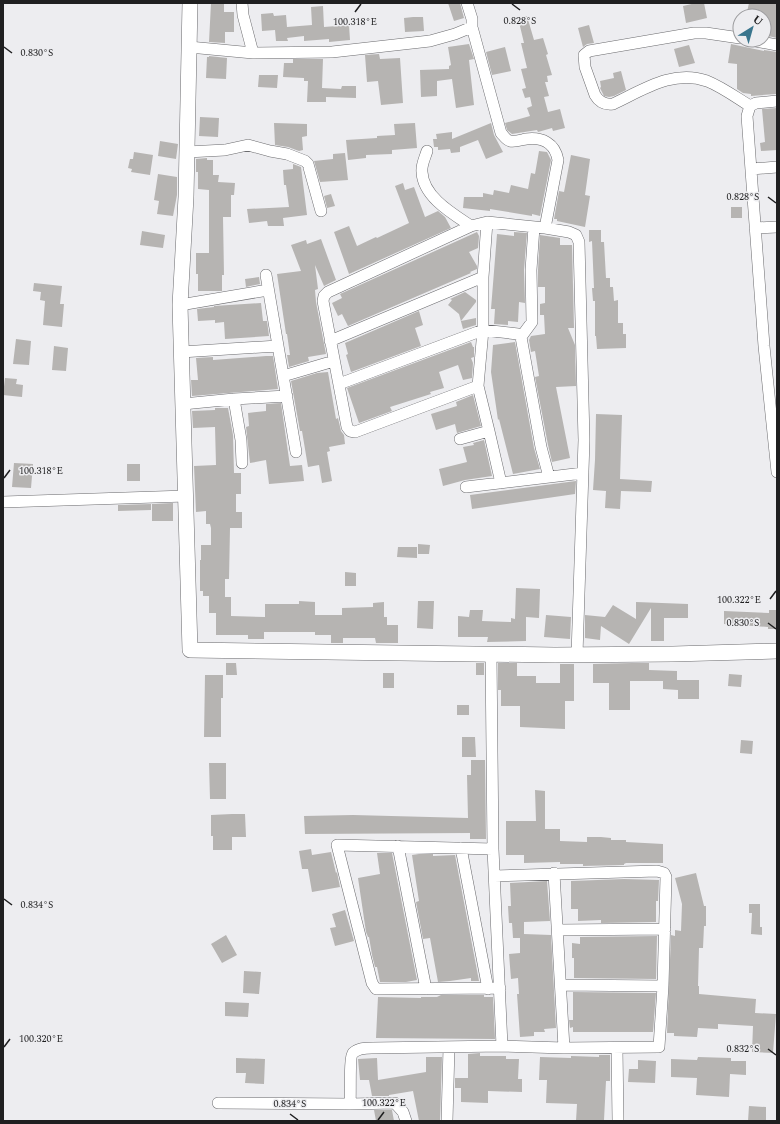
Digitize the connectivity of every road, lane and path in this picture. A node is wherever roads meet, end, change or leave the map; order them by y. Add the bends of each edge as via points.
1 (190, 3) edge
2 (242, 3) edge
3 (467, 3) edge
4 (472, 27) junction
5 (732, 37) edge
6 (189, 47) junction
7 (253, 52) junction
8 (777, 101) edge
9 (750, 106) junction
10 (427, 151) dead end
11 (187, 152) junction
12 (777, 167) edge
13 (751, 169) junction
14 (321, 211) dead end
15 (487, 222) junction
16 (471, 226) junction
17 (777, 227) edge
18 (539, 228) junction
19 (755, 228) junction
20 (266, 275) dead end
21 (483, 277) junction
22 (268, 290) junction
23 (180, 305) junction
24 (483, 330) junction
25 (521, 337) junction
26 (330, 341) junction
27 (278, 346) junction
28 (181, 352) junction
29 (334, 361) junction
30 (283, 376) junction
31 (339, 384) junction
32 (478, 386) junction
33 (287, 396) junction
34 (234, 399) junction
35 (183, 404) junction
36 (489, 431) junction
37 (460, 439) dead end
38 (296, 452) dead end
39 (242, 463) dead end
40 (777, 472) edge
41 (583, 473) junction
42 (549, 477) junction
43 (501, 483) junction
44 (466, 487) dead end
45 (186, 496) junction
46 (3, 502) edge
47 (777, 651) edge
48 (491, 654) junction
49 (577, 655) junction
50 (398, 846) junction
51 (461, 848) junction
52 (493, 849) junction
53 (554, 873) junction
54 (495, 876) junction
55 (665, 929) junction
56 (558, 930) junction
57 (561, 985) junction
58 (664, 986) junction
59 (488, 988) junction
60 (500, 988) junction
61 (426, 989) junction
62 (502, 1046) junction
63 (449, 1047) junction
64 (564, 1048) junction
65 (617, 1048) junction
66 (218, 1103) dead end
67 (350, 1104) junction
68 (406, 1121) edge
69 (447, 1121) edge
70 (618, 1121) edge

1 - 6 street
2 - 7 street
3 - 4 street
4 - 7 street via 430,41 384,47 332,52
4 - 18 street via 501,133 512,141 531,139 547,142 557,153 558,160
5 - 9 street via 694,33 589,51 584,55 585,67 597,99 604,103 613,104 662,80 694,78 712,83
6 - 7 street
6 - 11 street
8 - 9 street
9 - 13 street via 747,116
10 - 16 street via 422,166 425,183 439,203
11 - 14 street via 225,150 248,145 300,159 308,164
11 - 23 street
12 - 13 street
13 - 19 street
15 - 16 street
15 - 18 street
15 - 21 street
16 - 26 street via 328,292 323,301
17 - 19 street
18 - 25 street via 531,270 532,322
18 - 41 street via 569,232 576,235 579,242
19 - 40 street
20 - 22 street
21 - 24 street
21 - 26 street
22 - 23 street
22 - 27 street
23 - 28 street
24 - 25 street via 518,334
24 - 31 street
24 - 32 street
25 - 42 street via 541,448
26 - 29 street
27 - 28 street
27 - 30 street
28 - 35 street
29 - 30 street
29 - 31 street
30 - 33 street
31 - 32 street via 350,432
32 - 36 street
33 - 34 street
33 - 38 street
34 - 35 street
34 - 39 street
35 - 45 street
36 - 37 street
36 - 43 street
41 - 42 street
41 - 49 street
42 - 43 street
43 - 44 street
45 - 46 street
45 - 48 street via 190,650
47 - 49 street
48 - 49 street
48 - 52 street
50 - 51 street
50 - 61 street
50 - 61 street via 337,845 372,983 376,989
51 - 52 street
51 - 59 street
52 - 54 street
53 - 54 street
53 - 55 street via 664,872
53 - 56 street
54 - 60 street
55 - 56 street
55 - 58 street
56 - 57 street
57 - 58 street
57 - 64 street
58 - 65 street via 660,1048
59 - 60 street
59 - 61 street
60 - 62 street
62 - 63 street
62 - 64 street
63 - 67 street via 358,1049 350,1061
63 - 69 street
64 - 65 street
65 - 70 street
66 - 67 street
67 - 68 street via 394,1103 403,1112

